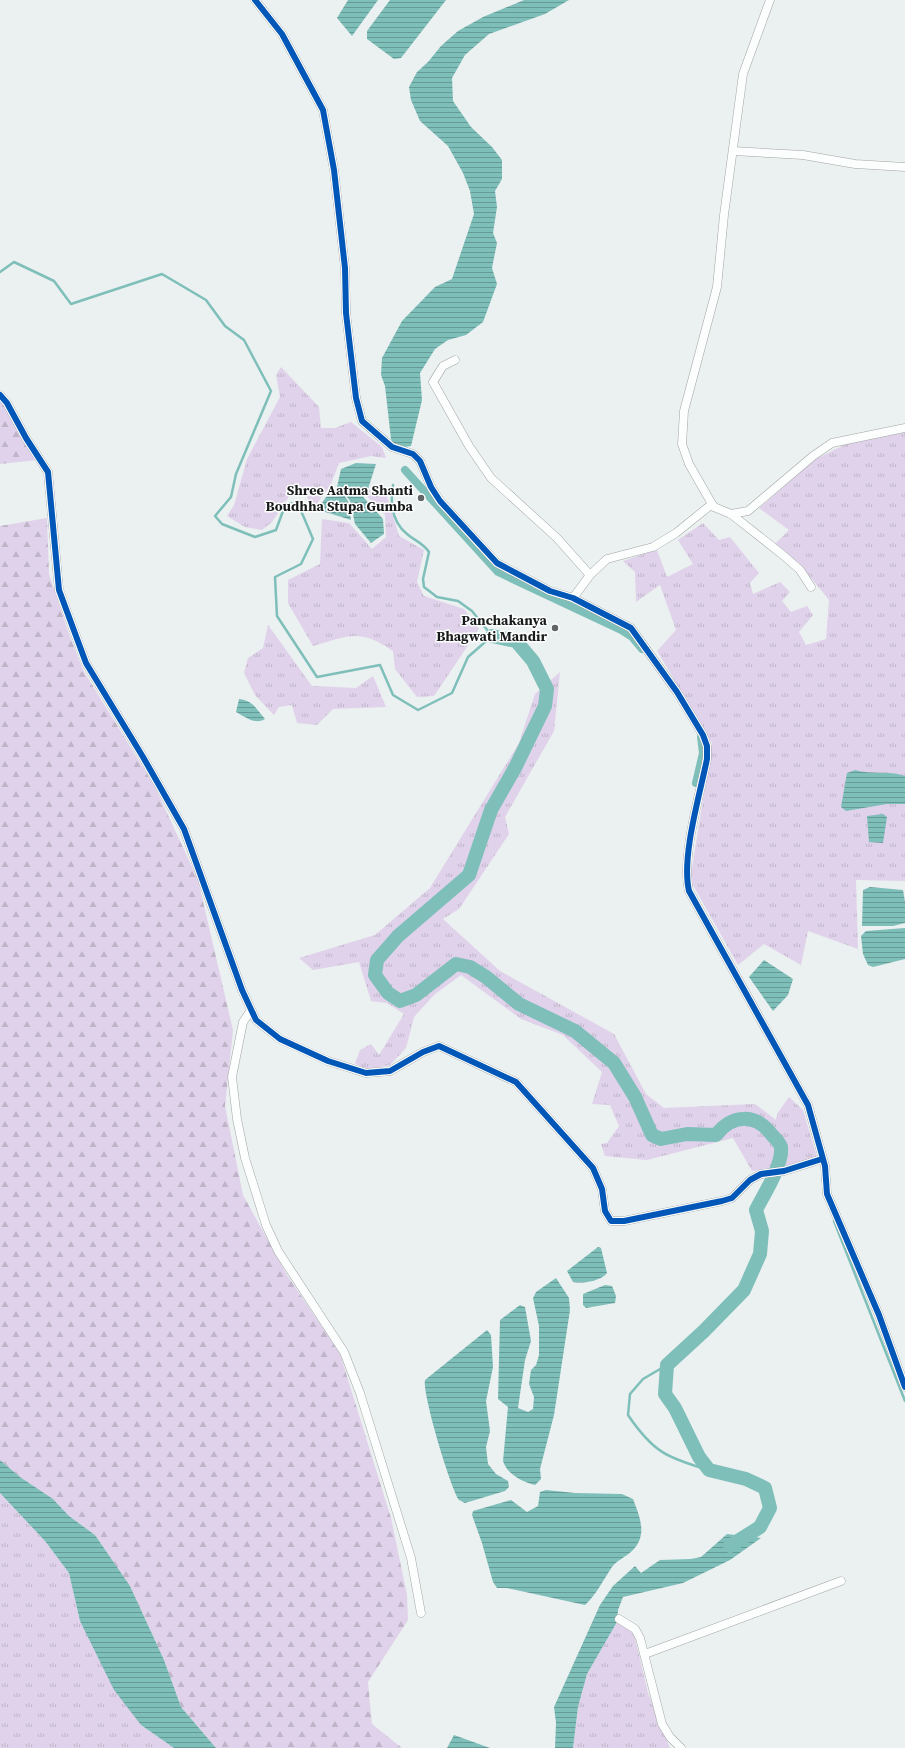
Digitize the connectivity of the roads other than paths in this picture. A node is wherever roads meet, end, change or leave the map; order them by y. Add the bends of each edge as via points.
1 (255, 0) edge
2 (770, 0) edge
3 (733, 152) junction
4 (905, 167) edge
5 (455, 360) dead end
6 (0, 395) edge
7 (905, 428) edge
8 (712, 504) junction
9 (731, 514) junction
10 (590, 575) junction
11 (811, 587) dead end
12 (573, 598) junction
13 (251, 1010) junction
14 (822, 1159) junction
15 (905, 1387) edge
16 (841, 1581) dead end
17 (421, 1613) dead end
18 (619, 1619) dead end
19 (644, 1654) junction
20 (681, 1748) edge

1 - 12 street via 282,34 323,110 334,170 345,268 347,321 356,398 362,421 392,447 413,454 420,461 440,501 497,563 550,591
2 - 3 street via 743,74
3 - 4 street via 803,155 855,164
3 - 8 street via 717,287 684,411 682,437 689,464
5 - 10 street via 443,366 433,382 469,446 491,478 557,538
6 - 13 street via 48,472 59,590 86,663 184,829
7 - 9 street via 832,443 748,510
8 - 9 street
8 - 10 street via 676,533 653,547 607,560
9 - 11 street via 800,570
10 - 12 street
12 - 14 street via 631,628 677,692 703,735 707,746 707,758 688,855 686,877 689,891 808,1105
13 - 14 street via 256,1020 280,1039 328,1061 366,1073 390,1071 439,1046 516,1082 593,1168 602,1190 605,1211 611,1221 732,1198 750,1180 761,1174 784,1171
13 - 17 street via 243,1022 232,1077 245,1158 266,1225 278,1251 344,1352 360,1393 411,1558
14 - 15 street via 827,1194 879,1315
16 - 19 street
18 - 19 street via 635,1629
19 - 20 street via 662,1724

